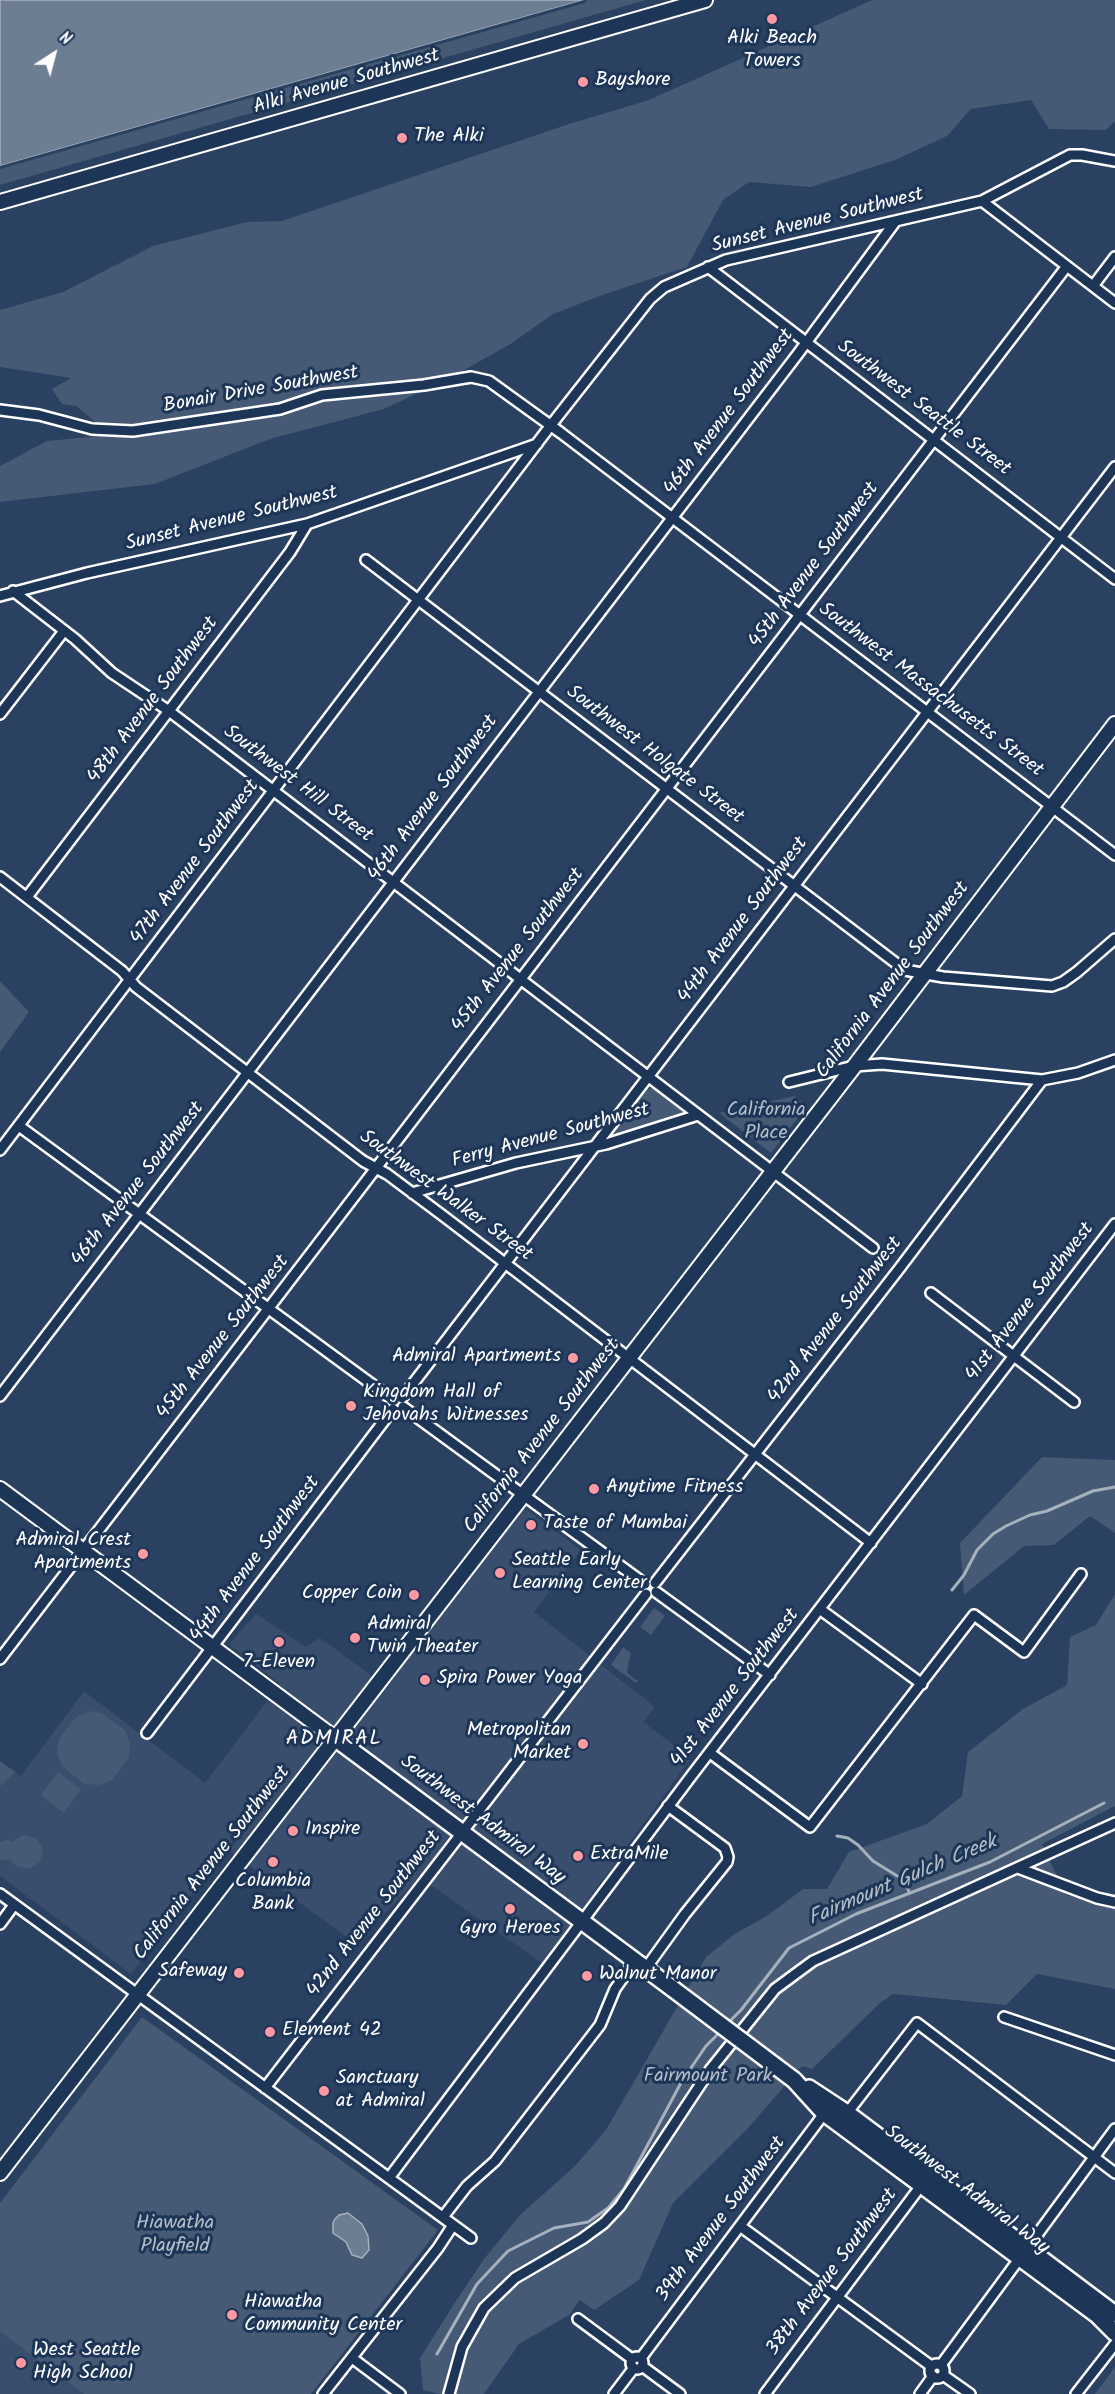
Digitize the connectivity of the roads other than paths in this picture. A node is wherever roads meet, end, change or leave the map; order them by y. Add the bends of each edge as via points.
1 (705, 0) edge
2 (1115, 161) edge
3 (982, 201) junction
4 (0, 202) edge
5 (895, 222) junction
6 (1115, 257) edge
7 (1067, 266) junction
8 (708, 267) junction
9 (1093, 286) junction
10 (1115, 303) edge
11 (806, 343) junction
12 (0, 410) edge
13 (551, 425) junction
14 (934, 440) junction
15 (537, 444) junction
16 (1115, 467) edge
17 (672, 517) junction
18 (307, 524) junction
19 (1061, 537) junction
20 (366, 560) dead end
21 (1115, 579) edge
22 (13, 591) junction
23 (0, 596) edge
24 (420, 600) junction
25 (800, 615) junction
26 (64, 631) junction
27 (539, 691) junction
28 (168, 711) junction
29 (927, 711) junction
30 (0, 714) edge
31 (1115, 724) edge
32 (667, 788) junction
33 (274, 791) junction
34 (1052, 807) junction
35 (1115, 855) edge
36 (0, 877) edge
37 (393, 881) junction
38 (794, 885) junction
39 (27, 897) junction
40 (1115, 939) edge
41 (924, 974) junction
42 (130, 979) junction
43 (520, 979) junction
44 (1115, 1060) edge
45 (854, 1066) junction
46 (248, 1072) junction
47 (647, 1076) junction
48 (1042, 1080) junction
49 (789, 1083) dead end
50 (698, 1115) junction
51 (19, 1126) junction
52 (595, 1146) junction
53 (0, 1150) edge
54 (376, 1168) junction
55 (772, 1172) junction
56 (412, 1193) junction
57 (139, 1213) junction
58 (1115, 1224) edge
59 (873, 1248) dead end
60 (505, 1264) junction
61 (931, 1293) dead end
62 (270, 1308) junction
63 (1013, 1355) junction
64 (629, 1358) junction
65 (0, 1396) edge
66 (1074, 1401) dead end
67 (398, 1403) junction
68 (756, 1454) junction
69 (0, 1489) edge
70 (523, 1494) junction
71 (871, 1543) junction
72 (82, 1551) junction
73 (1081, 1574) dead end
74 (650, 1588) junction
75 (821, 1610) junction
76 (212, 1646) junction
77 (0, 1659) edge
78 (770, 1675) junction
79 (922, 1684) junction
80 (147, 1733) dead end
81 (336, 1739) junction
82 (710, 1753) junction
83 (669, 1806) junction
84 (1115, 1823) edge
85 (462, 1833) junction
86 (1018, 1868) junction
87 (0, 1894) edge
88 (1115, 1902) edge
89 (14, 1905) junction
90 (581, 1921) junction
91 (0, 1924) edge
92 (640, 1964) junction
93 (136, 1994) junction
94 (1004, 2018) dead end
95 (1115, 2055) edge
96 (265, 2088) junction
97 (829, 2107) junction
98 (843, 2118) junction
99 (1115, 2129) edge
100 (1094, 2157) junction
101 (0, 2173) edge
102 (1115, 2173) edge
103 (389, 2178) junction
104 (925, 2179) junction
105 (443, 2217) junction
106 (453, 2225) junction
107 (741, 2226) junction
108 (471, 2238) dead end
109 (1024, 2252) junction
110 (838, 2297) junction
111 (1115, 2314) edge
112 (578, 2319) dead end
113 (1115, 2333) edge
114 (1115, 2344) edge
115 (352, 2358) junction
116 (637, 2363) junction
117 (937, 2370) junction
118 (322, 2394) edge
119 (400, 2394) edge
120 (449, 2394) edge
121 (614, 2394) edge
122 (680, 2394) edge
123 (765, 2394) edge
124 (920, 2394) edge
125 (970, 2394) edge
126 (1076, 2394) edge

1 - 4 main road, Alki Avenue Southwest
2 - 3 street, Sunset Avenue Southwest via 1070,155
3 - 5 street, Sunset Avenue Southwest
3 - 7 street
5 - 8 street, Sunset Avenue Southwest via 751,253
5 - 11 street, 46th Avenue Southwest
6 - 9 street
7 - 9 street
7 - 14 street, 45th Avenue Southwest
8 - 11 street, Southwest Seattle Street
8 - 13 street, Sunset Avenue Southwest via 664,287 650,299
9 - 10 street
11 - 14 street, Southwest Seattle Street
11 - 17 street, 46th Avenue Southwest
12 - 13 street, Bonair Drive Southwest via 92,429 133,431 280,409 322,395 471,377 489,381
13 - 15 street, 47th Avenue Southwest
13 - 17 street, Southwest Massachusetts Street
14 - 19 street, Southwest Seattle Street
14 - 25 street, 45th Avenue Southwest
15 - 18 street, Sunset Avenue Southwest
15 - 24 street, 47th Avenue Southwest
16 - 19 street, 44th Avenue Southwest
17 - 25 street, Southwest Massachusetts Street
17 - 27 street, 46th Avenue Southwest
18 - 22 street, Sunset Avenue Southwest
18 - 28 street, 48th Avenue Southwest via 290,552
19 - 21 street, Southwest Seattle Street
19 - 29 street, 44th Avenue Southwest
20 - 24 street, Southwest Holgate Street
22 - 23 street, Sunset Avenue Southwest
22 - 26 street, Southwest Hill Street
24 - 27 street, Southwest Holgate Street
24 - 33 street, 47th Avenue Southwest
25 - 29 street, Southwest Massachusetts Street
25 - 32 street, 45th Avenue Southwest
26 - 28 street, Southwest Hill Street via 112,673
26 - 30 street
27 - 32 street, Southwest Holgate Street
27 - 37 street, 46th Avenue Southwest
28 - 33 street, Southwest Hill Street
28 - 39 street, 48th Avenue Southwest
29 - 34 street, Southwest Massachusetts Street
29 - 38 street, 44th Avenue Southwest
31 - 34 main road, California Avenue Southwest
32 - 38 street, Southwest Holgate Street
32 - 43 street, 45th Avenue Southwest
33 - 37 street, Southwest Hill Street
33 - 42 street, 47th Avenue Southwest
34 - 35 street, Southwest Massachusetts Street
34 - 41 main road, California Avenue Southwest
36 - 39 street, Southwest Walker Street
37 - 43 street, Southwest Hill Street
37 - 46 street, 46th Avenue Southwest
38 - 41 street, Southwest Holgate Street via 905,970
38 - 47 street, 44th Avenue Southwest
39 - 42 street, Southwest Walker Street
40 - 41 street, Southwest Holgate Street via 1070,977 1052,986
41 - 45 main road, California Avenue Southwest
42 - 46 street, Southwest Walker Street
42 - 51 street, 47th Avenue Southwest
43 - 47 street, Southwest Hill Street
43 - 54 street, 45th Avenue Southwest
44 - 48 street
45 - 48 street via 882,1064
45 - 49 street
45 - 55 main road, California Avenue Southwest
46 - 54 street, Southwest Walker Street
46 - 57 street, 46th Avenue Southwest
47 - 50 street, Southwest Hill Street
47 - 52 street, 44th Avenue Southwest
48 - 68 street, 42nd Avenue Southwest
50 - 52 street, Ferry Avenue Southwest
50 - 55 street, Southwest Hill Street
51 - 53 street, 47th Avenue Southwest
51 - 57 street
52 - 56 street, Ferry Avenue Southwest via 516,1162
52 - 60 street, 44th Avenue Southwest
54 - 56 street, Southwest Walker Street
54 - 62 street, 45th Avenue Southwest
55 - 59 street, Southwest Hill Street
55 - 64 main road, California Avenue Southwest
56 - 60 street, Southwest Walker Street
57 - 62 street
57 - 65 street, 46th Avenue Southwest
58 - 63 street, 41st Avenue Southwest
60 - 64 street, Southwest Walker Street
60 - 67 street, 44th Avenue Southwest
61 - 63 street
62 - 67 street
62 - 72 street, 45th Avenue Southwest
63 - 66 street
63 - 71 street, 41st Avenue Southwest
64 - 68 street, Southwest Walker Street
64 - 70 main road, California Avenue Southwest
67 - 70 street
67 - 76 street, 44th Avenue Southwest
68 - 71 street, Southwest Walker Street
68 - 74 street, 42nd Avenue Southwest
69 - 72 main road, Southwest Admiral Way
70 - 74 street
70 - 81 main road, California Avenue Southwest
71 - 75 street, 41st Avenue Southwest
72 - 76 main road, Southwest Admiral Way
72 - 77 street, 45th Avenue Southwest
73 - 79 street via 1024,1652 974,1615
74 - 78 street
74 - 85 street, 42nd Avenue Southwest
75 - 78 street, 41st Avenue Southwest
75 - 79 street
76 - 80 street, 44th Avenue Southwest
76 - 81 main road, Southwest Admiral Way
78 - 82 street, 41st Avenue Southwest
79 - 82 street via 810,1827
81 - 85 main road, Southwest Admiral Way
81 - 93 main road, California Avenue Southwest
82 - 83 street, 41st Avenue Southwest
83 - 90 street, 41st Avenue Southwest
83 - 92 street via 725,1848 727,1862
84 - 86 street
85 - 90 main road, Southwest Admiral Way
85 - 96 street, 42nd Avenue Southwest
86 - 88 street
86 - 120 street via 813,1961 774,1989 710,2070 620,2206 582,2239 515,2278 484,2308 462,2347
87 - 89 street
89 - 91 street
89 - 93 street
90 - 92 main road, Southwest Admiral Way
90 - 103 street, 41st Avenue Southwest
92 - 97 main road, Southwest Admiral Way, bridge
92 - 105 street via 615,1989 600,2025 495,2161 467,2186
93 - 96 street
93 - 101 main road, California Avenue Southwest
94 - 95 street
96 - 103 street
97 - 98 main road, Southwest Admiral Way
97 - 107 street, 39th Avenue Southwest
98 - 100 street via 917,2023
98 - 104 main road, Southwest Admiral Way
99 - 100 street
100 - 102 street
100 - 109 street
103 - 105 street
104 - 109 main road, Southwest Admiral Way
104 - 110 street, 38th Avenue Southwest
105 - 106 street
106 - 108 street
106 - 115 street
107 - 110 street
107 - 116 street, 39th Avenue Southwest
109 - 111 main road, Southwest Admiral Way
109 - 113 main road, Southwest Admiral Way
109 - 117 street
110 - 117 street
110 - 123 street, 38th Avenue Southwest
112 - 116 street
114 - 126 street
115 - 118 street
115 - 119 street
116 - 121 street, 39th Avenue Southwest
116 - 122 street
117 - 124 street
117 - 125 street

